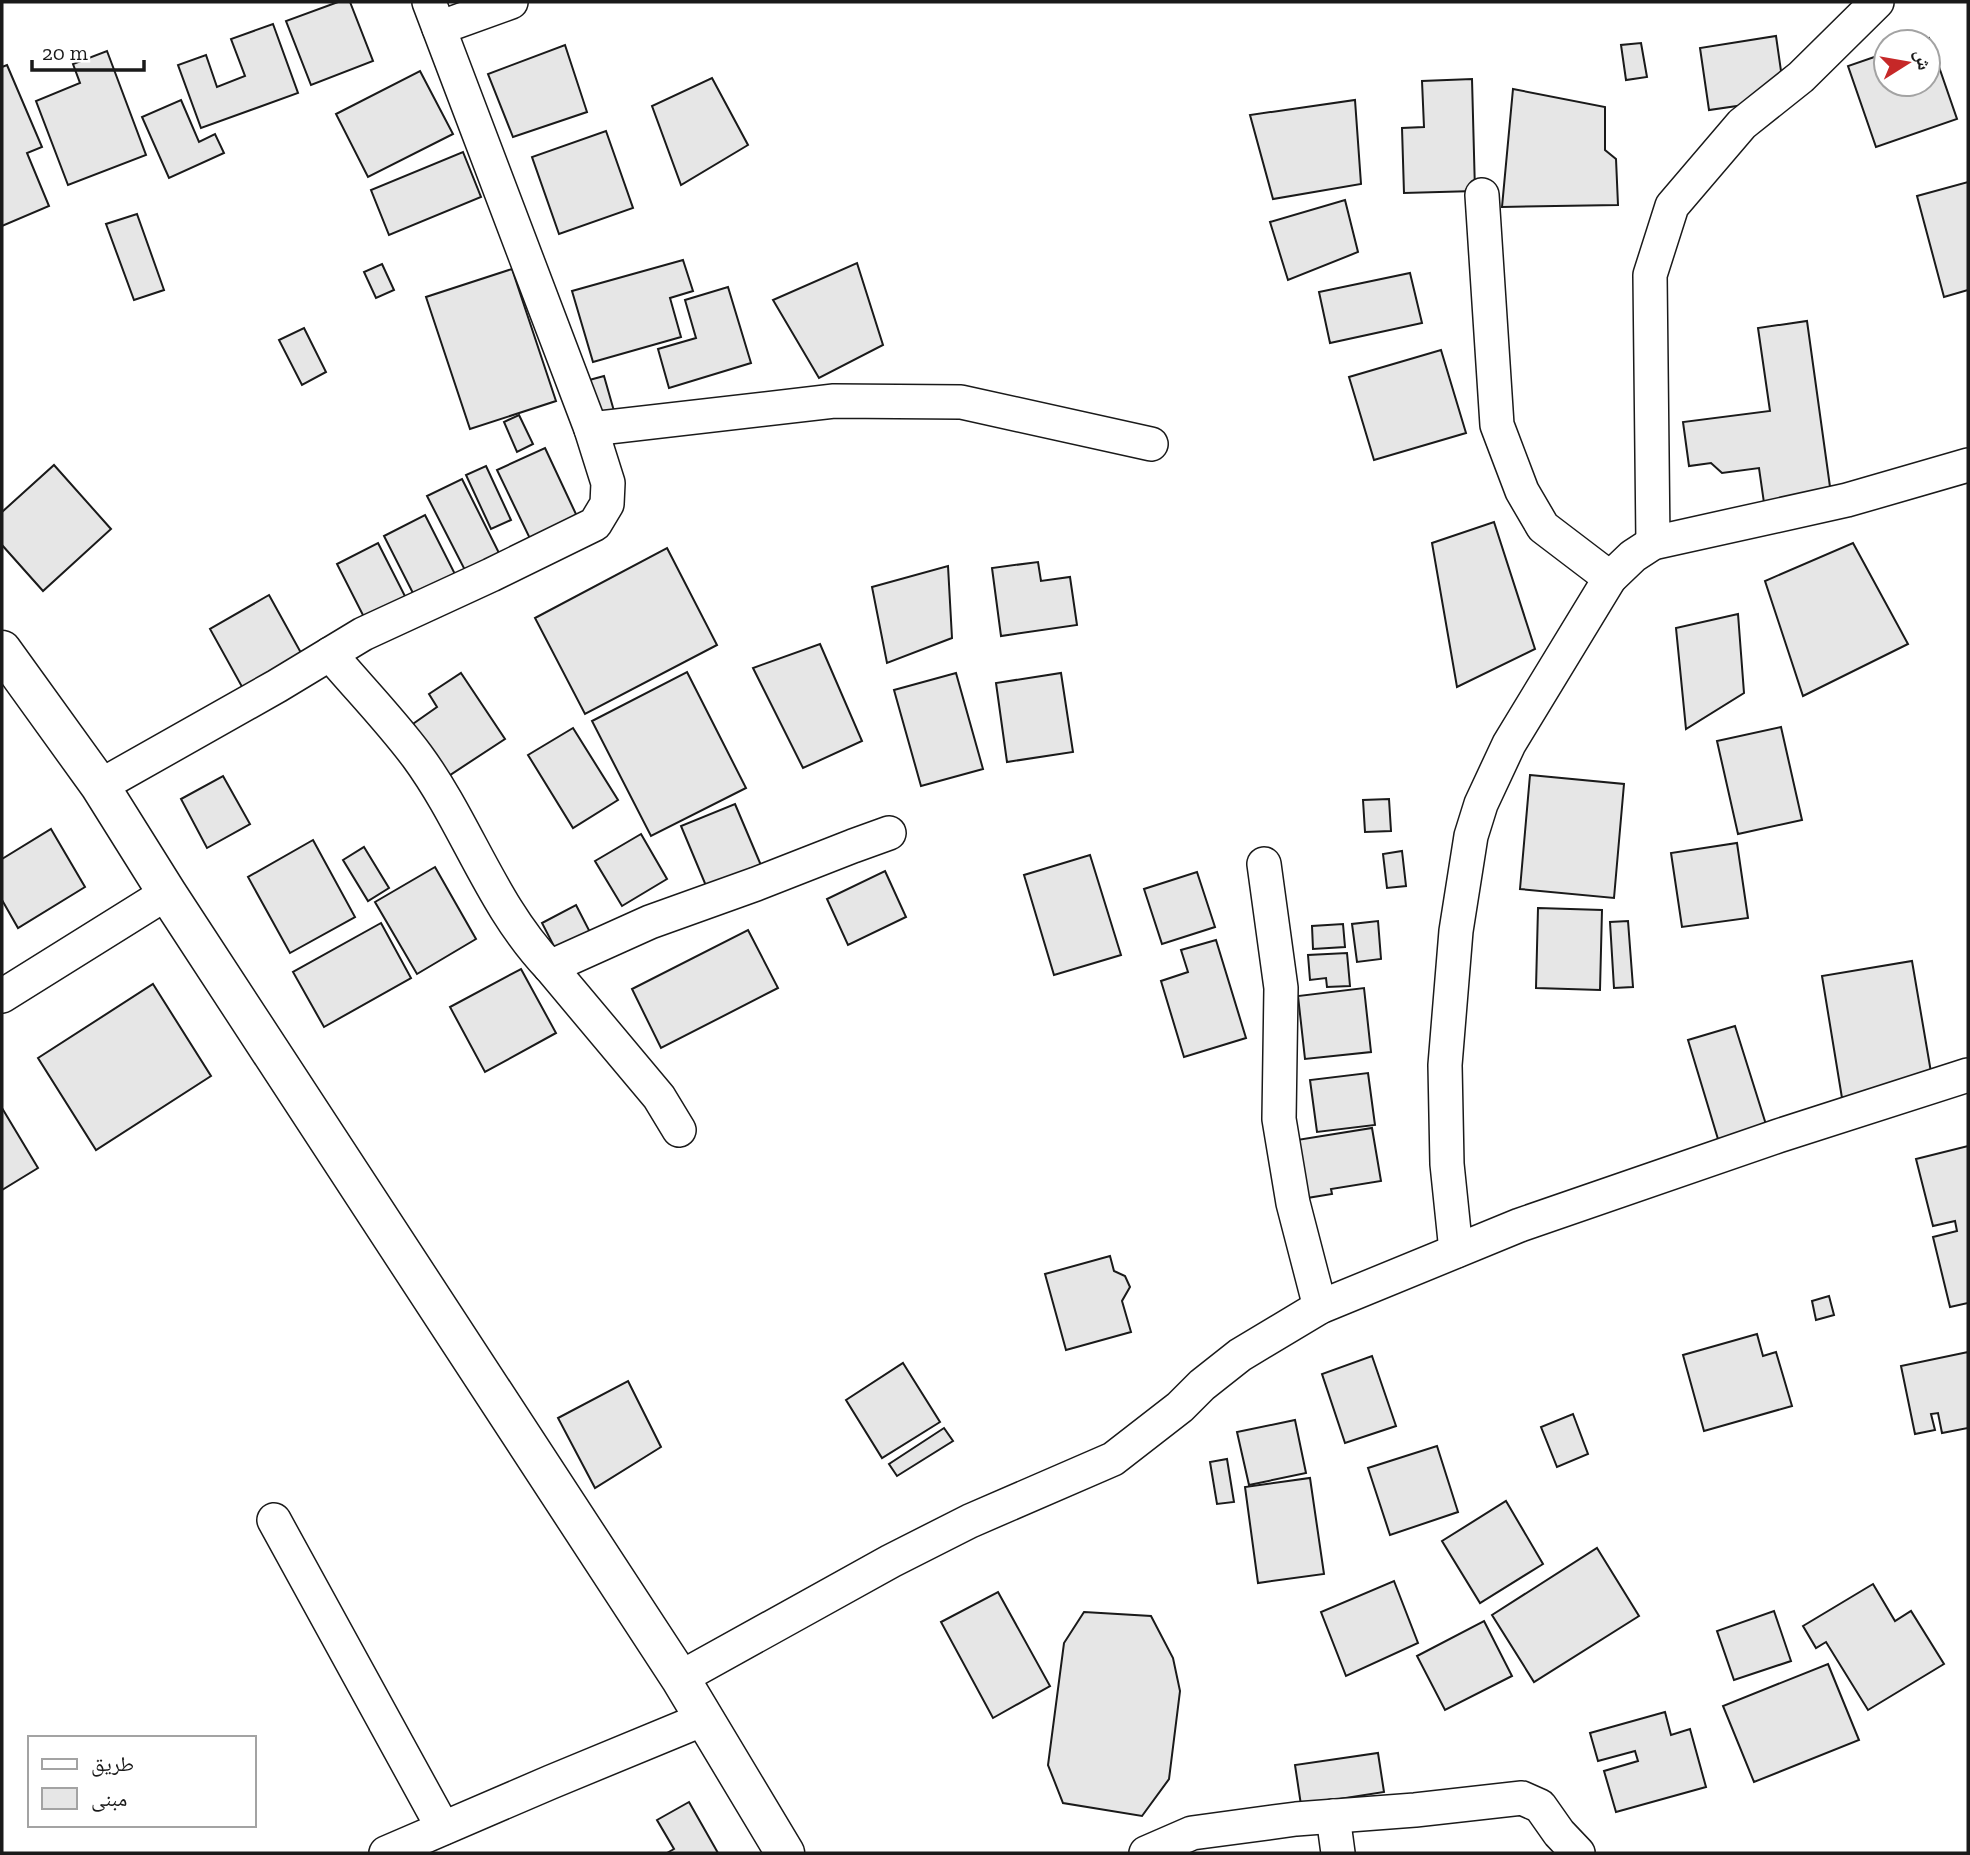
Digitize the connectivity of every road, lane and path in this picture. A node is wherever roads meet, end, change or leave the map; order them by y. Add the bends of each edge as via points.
1 (511, 2) edge
2 (1877, 2) edge
3 (434, 15) edge
4 (1482, 195) dead end
5 (591, 429) junction
6 (1151, 444) dead end
7 (1968, 465) edge
8 (1653, 543) junction
9 (1610, 578) junction
10 (2, 650) edge
11 (330, 654) junction
12 (100, 786) junction
13 (890, 833) dead end
14 (1264, 864) dead end
15 (167, 893) junction
16 (550, 967) junction
17 (2, 996) edge
18 (1968, 1075) edge
19 (679, 1130) dead end
20 (1456, 1251) junction
21 (1320, 1307) junction
22 (274, 1520) dead end
23 (680, 1678) junction
24 (706, 1718) junction
25 (1333, 1816) junction
26 (443, 1828) junction
27 (386, 1853) edge
28 (785, 1853) edge
29 (1146, 1853) edge
30 (1338, 1853) edge
31 (1578, 1853) edge

1 - 3 street
2 - 8 street via 1801,77 1742,124 1672,206 1650,275
3 - 5 street
4 - 9 street via 1497,425 1522,491 1543,527
5 - 6 street via 834,401 961,402
5 - 11 street via 608,483 607,504 595,524
7 - 8 street via 1847,500
8 - 9 street
9 - 20 street via 1509,744 1471,836 1456,931 1445,1065 1447,1164
10 - 12 street
11 - 12 street
11 - 16 street via 417,756 505,909
12 - 15 street
13 - 16 street via 650,922
14 - 21 street via 1281,988 1279,1119 1293,1203
15 - 17 street
15 - 23 street
16 - 19 street via 659,1097
18 - 20 street via 1778,1136
20 - 21 street
21 - 23 street via 1240,1355 1113,1459 970,1521
22 - 26 street
23 - 24 street
24 - 26 street
24 - 28 street
25 - 29 street via 1192,1833
25 - 30 street
25 - 31 street via 1522,1798 1540,1806
26 - 27 street

